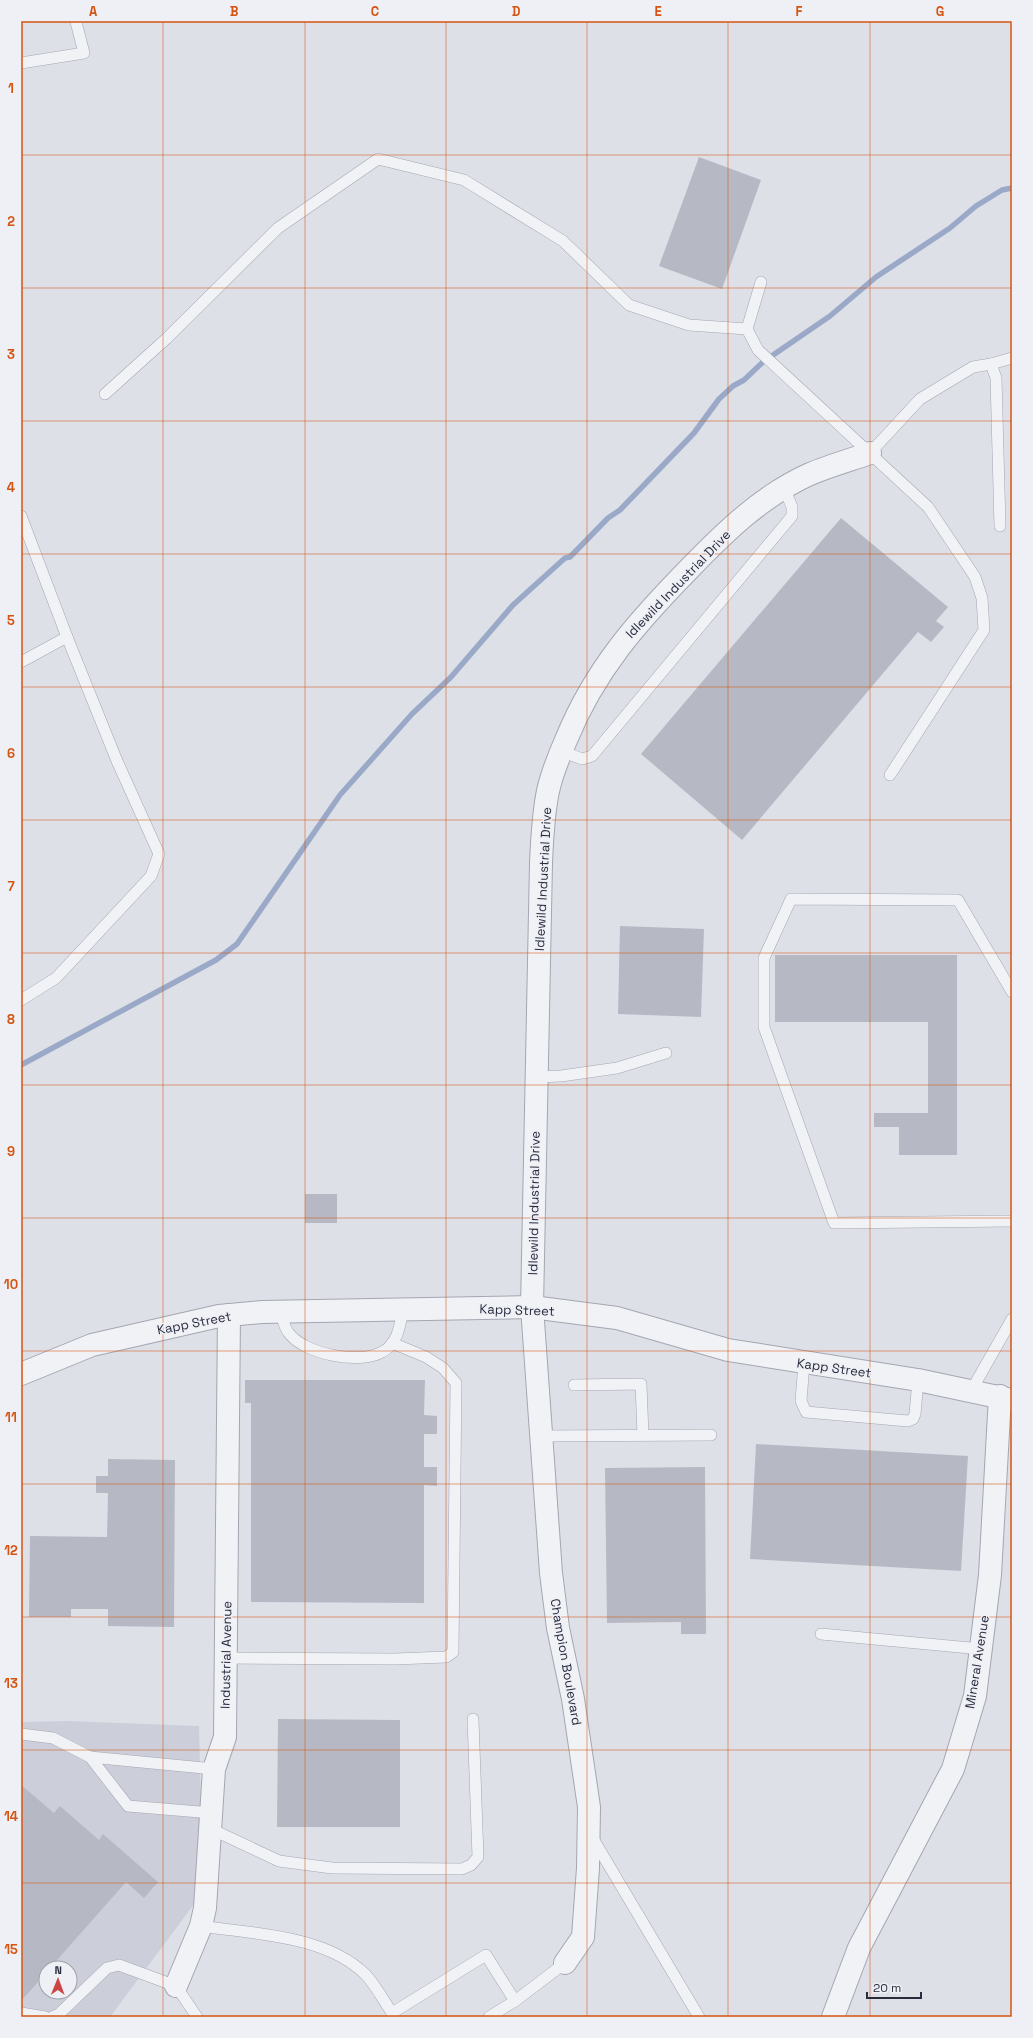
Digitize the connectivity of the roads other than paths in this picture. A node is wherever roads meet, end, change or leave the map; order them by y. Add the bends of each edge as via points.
1 (77, 21) edge
2 (21, 63) edge
3 (761, 282) dead end
4 (747, 329) junction
5 (1012, 358) edge
6 (991, 364) junction
7 (105, 394) dead end
8 (870, 453) junction
9 (784, 488) junction
10 (21, 516) edge
11 (1000, 526) dead end
12 (67, 637) junction
13 (21, 662) edge
14 (561, 752) junction
15 (890, 775) dead end
16 (1012, 992) edge
17 (21, 1000) edge
18 (666, 1053) dead end
19 (537, 1077) junction
20 (1012, 1221) edge
21 (532, 1307) junction
22 (403, 1310) junction
23 (280, 1312) junction
24 (229, 1315) junction
25 (1012, 1319) edge
26 (392, 1343) junction
27 (804, 1363) junction
28 (21, 1374) edge
29 (918, 1380) junction
30 (574, 1385) dead end
31 (971, 1392) junction
32 (1006, 1398) edge
33 (643, 1435) junction
34 (711, 1435) dead end
35 (542, 1436) junction
36 (821, 1634) dead end
37 (981, 1648) junction
38 (226, 1658) junction
39 (473, 1719) dead end
40 (21, 1734) edge
41 (90, 1757) junction
42 (214, 1769) junction
43 (211, 1821) junction
44 (588, 1831) junction
45 (201, 1926) junction
46 (565, 1963) joint
47 (176, 1986) junction
48 (515, 2001) junction
49 (21, 2013) edge
50 (393, 2015) edge
51 (45, 2017) edge
52 (52, 2017) edge
53 (197, 2017) edge
54 (489, 2017) edge
55 (699, 2017) edge
56 (833, 2017) edge

1 - 2 lane via 84,53
3 - 4 lane
4 - 7 lane via 689,324 629,305 563,241 464,180 378,158 278,228 166,339
4 - 8 lane via 758,350
5 - 6 lane
6 - 8 lane via 973,367 920,399
6 - 11 lane via 996,378
8 - 9 street, Idlewild Industrial Drive via 809,474
8 - 15 lane via 928,507 975,577 982,598 984,630
9 - 14 street, Idlewild Industrial Drive via 747,514 716,541 648,612 616,650 593,684
9 - 14 lane via 792,507 792,516 592,756 582,759
10 - 12 lane
12 - 13 lane
12 - 17 lane via 117,761 159,854 151,876 61,973
14 - 19 street, Idlewild Industrial Drive via 548,790 543,822
16 - 20 lane via 958,900 791,899 764,958 764,1027 834,1223
18 - 19 lane via 617,1068
19 - 21 street, Idlewild Industrial Drive
21 - 22 street, Kapp Street
21 - 27 street, Kapp Street via 616,1318 728,1350
21 - 35 street, Champion Boulevard
22 - 23 street, Kapp Street
22 - 26 lane via 399,1330
23 - 24 street, Kapp Street
23 - 26 lane via 287,1331 296,1341 328,1355 369,1356 382,1352
24 - 28 street, Kapp Street via 92,1345
24 - 38 street, Industrial Avenue
25 - 31 lane
26 - 38 lane via 426,1357 443,1368 456,1383 453,1652 446,1657 395,1659
27 - 29 street, Kapp Street
27 - 29 lane via 801,1401 806,1412 908,1422 915,1414
29 - 31 street, Kapp Street
30 - 33 lane via 641,1384
31 - 32 street, Kapp Street
32 - 37 street, Mineral Avenue
33 - 34 lane
33 - 35 lane
35 - 44 street, Champion Boulevard via 551,1573 558,1628 581,1746 589,1807
36 - 37 lane
37 - 56 street, Mineral Avenue via 975,1696 953,1769 858,1948
38 - 42 street, Industrial Avenue via 225,1737
39 - 43 lane via 478,1857 471,1866 462,1869 332,1868 279,1862
40 - 41 lane via 53,1738
41 - 42 lane
41 - 43 lane via 128,1806
42 - 43 street, Industrial Avenue
43 - 45 street, Industrial Avenue via 209,1876
44 - 46 street, Champion Boulevard via 583,1937
44 - 55 lane
45 - 47 street, Industrial Avenue
45 - 50 lane via 299,1941 334,1953 352,1963 367,1976
46 - 48 lane
47 - 52 lane via 119,1965 108,1968 59,2014
47 - 53 lane
48 - 50 lane via 486,1955
48 - 54 lane
49 - 51 lane

